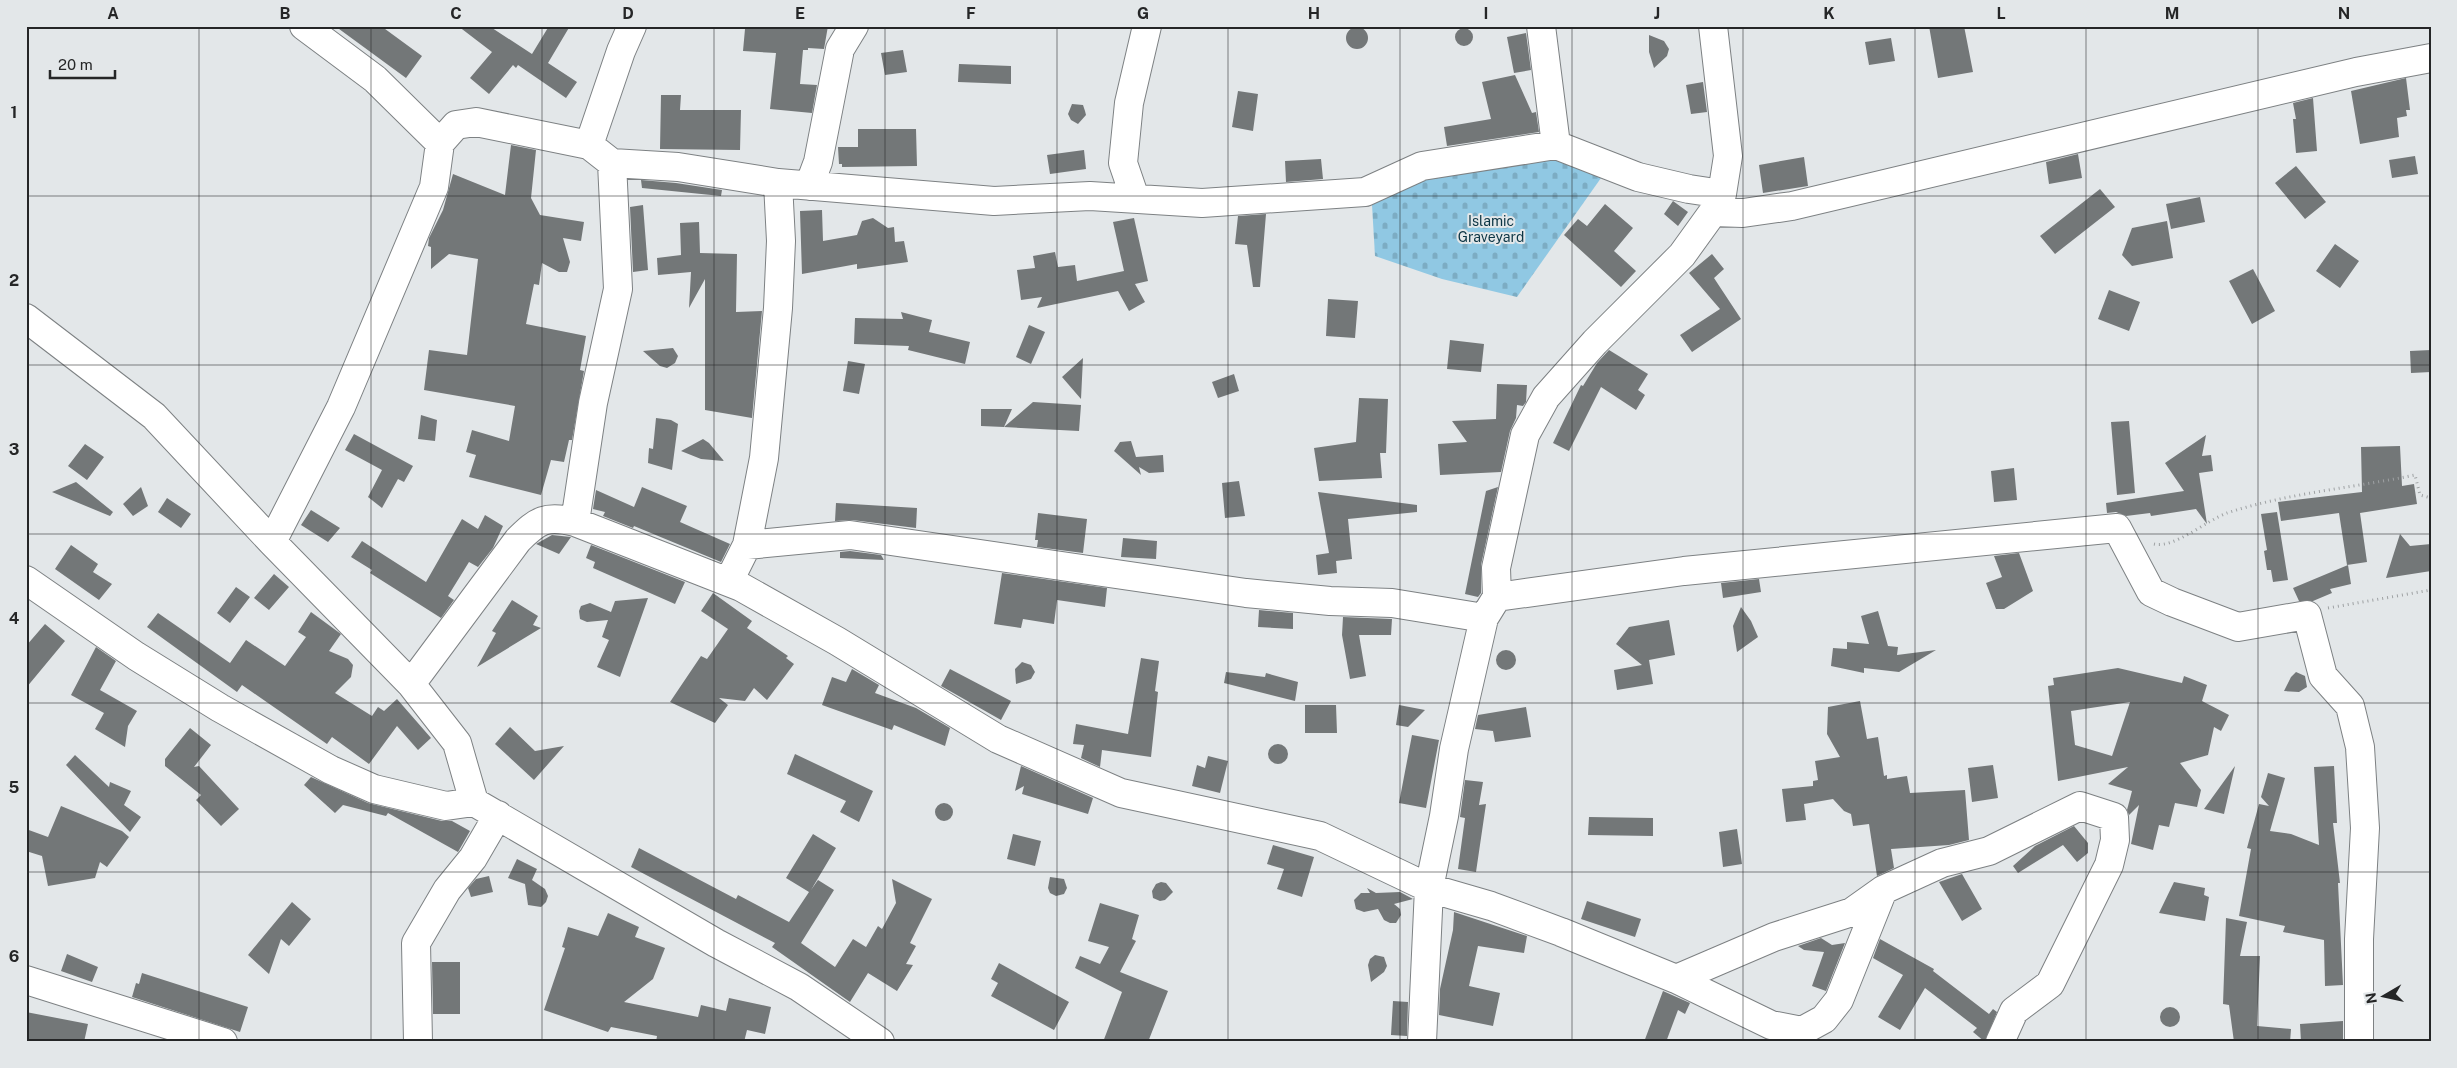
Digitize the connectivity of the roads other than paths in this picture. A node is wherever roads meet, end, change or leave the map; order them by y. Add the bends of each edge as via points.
1 (304, 26) edge
2 (632, 26) edge
3 (854, 26) edge
4 (1147, 26) edge
5 (1541, 26) edge
6 (1713, 26) edge
7 (2431, 58) edge
8 (440, 143) junction
9 (589, 145) junction
10 (1556, 145) junction
11 (612, 163) junction
12 (778, 183) junction
13 (810, 186) junction
14 (1135, 198) junction
15 (1717, 203) junction
16 (26, 318) edge
17 (575, 522) junction
18 (272, 542) junction
19 (747, 545) junction
20 (26, 580) edge
21 (729, 582) junction
22 (1490, 608) junction
23 (411, 684) junction
24 (474, 802) junction
25 (498, 815) junction
26 (1429, 888) junction
27 (1882, 890) junction
28 (1676, 979) junction
29 (26, 980) edge
30 (181, 1036) edge
31 (223, 1042) edge
32 (418, 1042) edge
33 (880, 1042) edge
34 (1422, 1042) edge
35 (2000, 1042) edge
36 (2359, 1042) edge

1 - 8 street via 375,79
2 - 9 street
3 - 13 street via 840,50 818,162
4 - 14 street via 1128,103 1123,163
5 - 10 street
6 - 15 street via 1728,156
7 - 15 street via 2336,77 1792,206 1743,213
8 - 9 street via 456,125 476,122
8 - 18 street via 434,187 340,407
9 - 11 street
10 - 14 street via 1422,166 1366,192 1202,203
10 - 15 street via 1638,177 1688,189
11 - 12 street via 678,167
11 - 17 street via 618,289 593,403
12 - 13 street
12 - 19 street via 781,241 777,316 764,458
13 - 14 street via 994,201 1090,196
15 - 22 street via 1682,254 1546,397 1525,435
16 - 18 street via 154,416
17 - 21 street
17 - 23 street via 558,518 537,522 518,540
18 - 23 street
19 - 21 street
19 - 22 street via 850,535 1246,593 1330,601
20 - 24 street via 136,656 331,770 374,789 446,806
21 - 26 street via 837,641 998,739 1121,793 1320,836
22 - 26 street via 1454,749
22 - 36 street via 1684,571 2116,528 2151,592 2172,602 2238,627 2307,615 2322,676 2350,706 2360,747 2365,828 2359,939
23 - 24 street via 457,743
24 - 25 street
25 - 32 street via 416,943
25 - 33 street via 716,943 799,987
26 - 28 street via 1491,906
26 - 34 street
27 - 28 street via 1852,912 1774,937
27 - 28 street via 1839,1000 1824,1019 1802,1031 1771,1025
27 - 35 street via 1942,863 1989,851 2080,806 2114,817 2115,840 2109,865 2050,984 2014,1011
29 - 30 street
30 - 31 street

